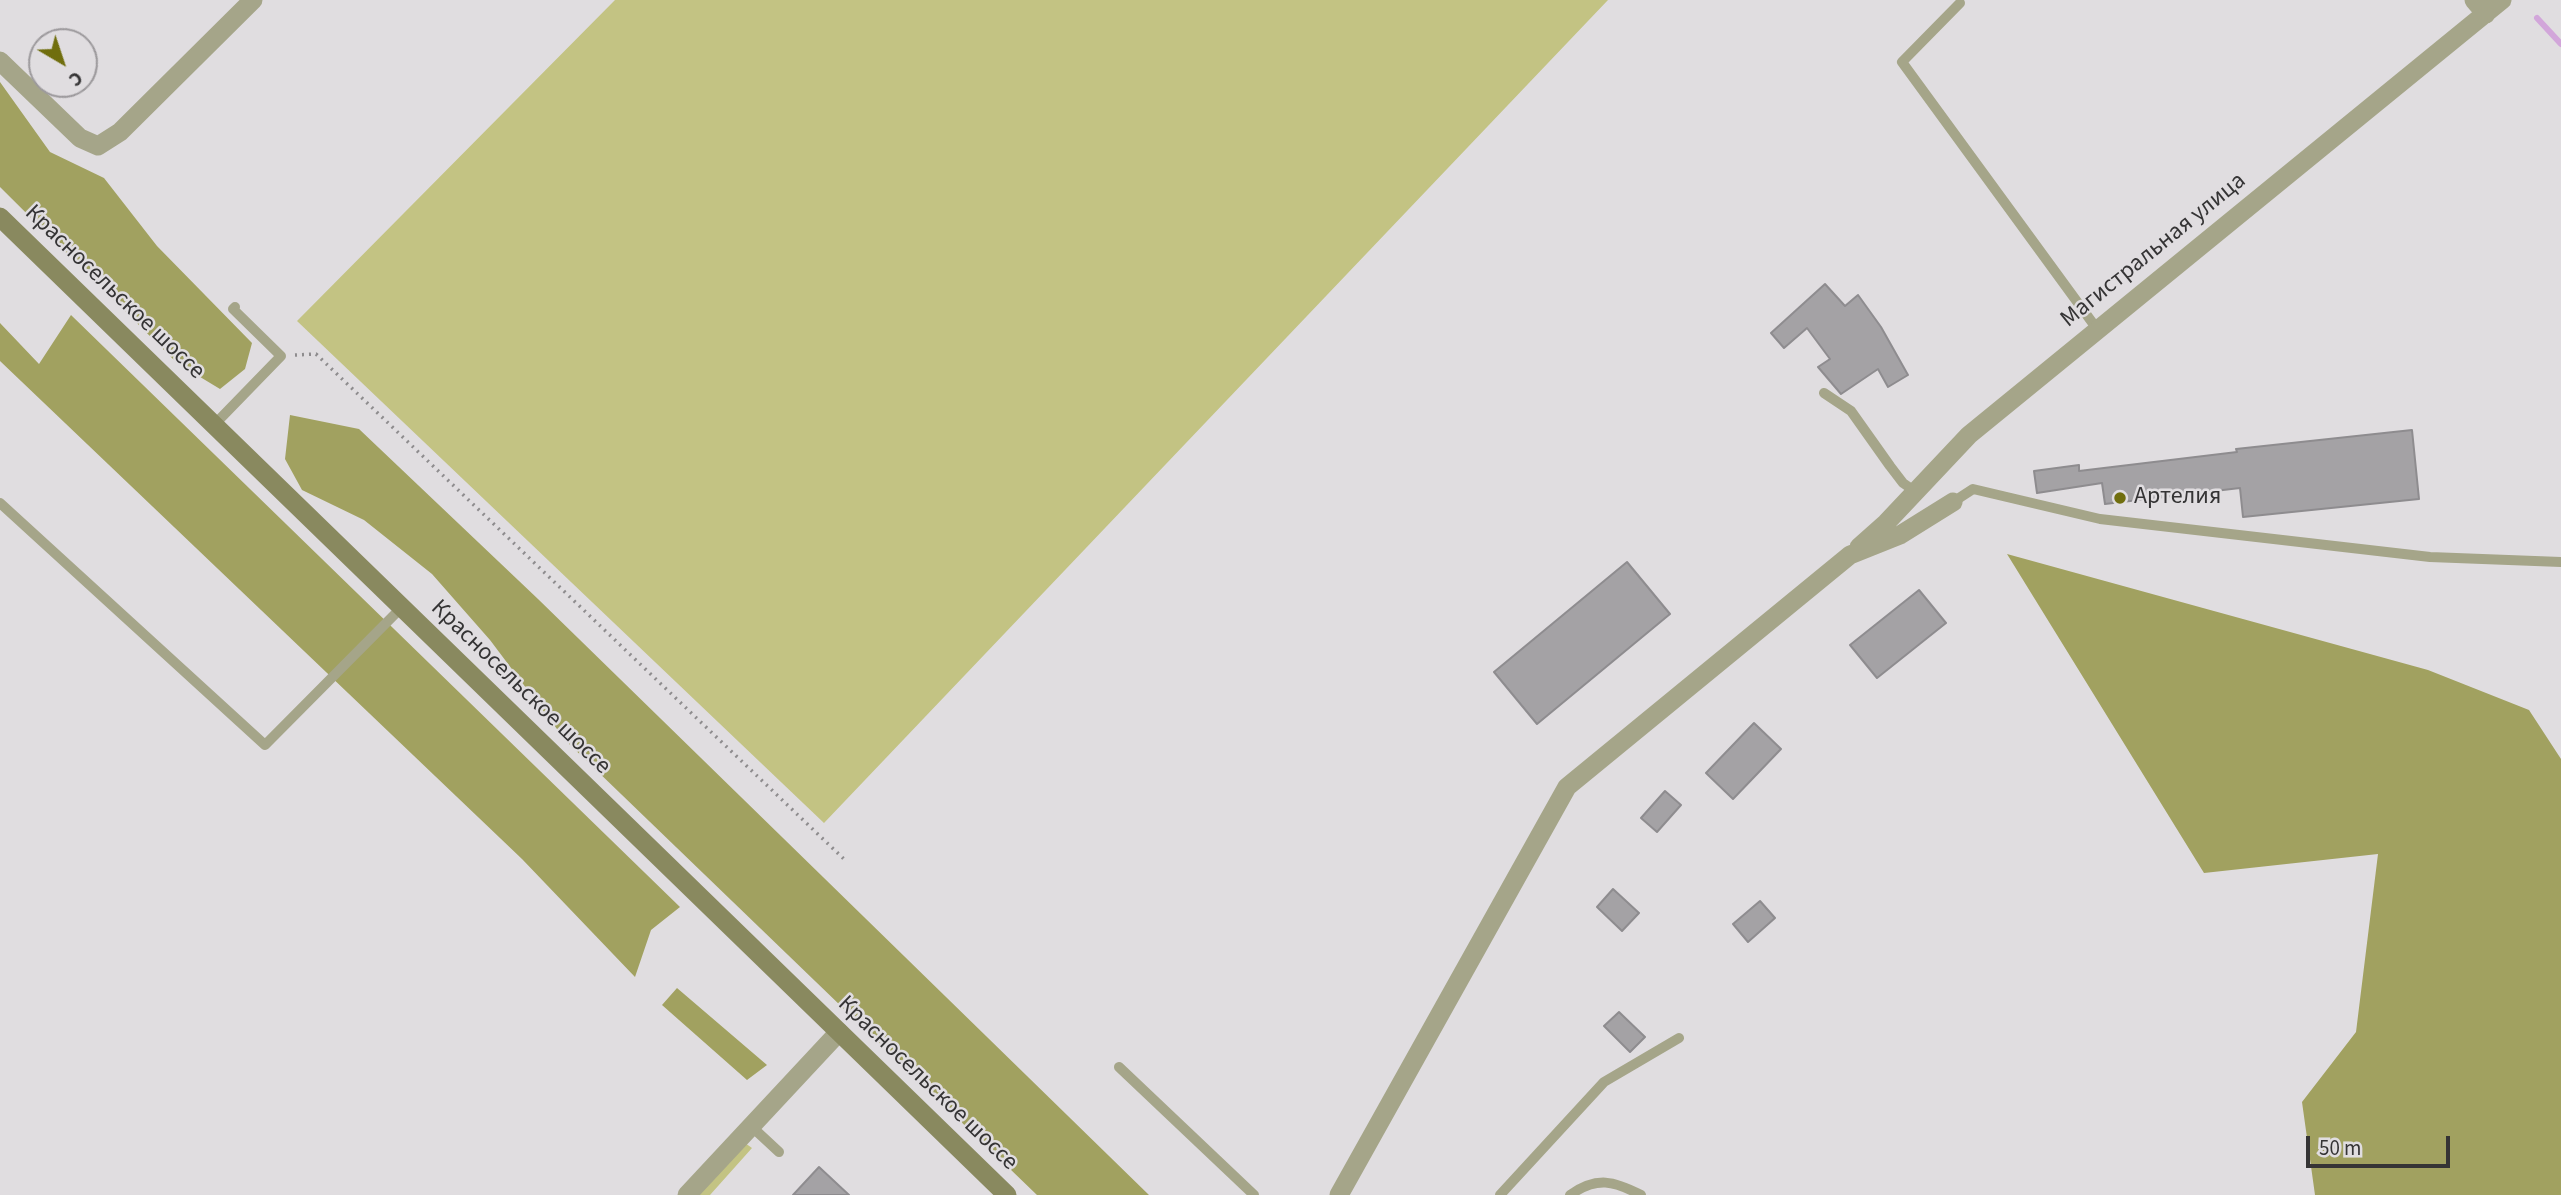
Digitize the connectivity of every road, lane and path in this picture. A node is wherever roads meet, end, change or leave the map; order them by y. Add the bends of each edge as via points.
1 (253, 0) edge
2 (2502, 0) edge
3 (1960, 3) dead end
4 (2480, 7) edge
5 (0, 61) edge
6 (0, 217) edge
7 (235, 307) dead end
8 (2097, 329) junction
9 (281, 356) junction
10 (1824, 393) dead end
11 (214, 425) junction
12 (1916, 492) junction
13 (1953, 502) joint
14 (0, 503) edge
15 (1850, 555) junction
16 (2561, 562) edge
17 (402, 607) junction
18 (846, 861) dead end
19 (839, 1032) junction
20 (1679, 1038) dead end
21 (1119, 1066) dead end
22 (751, 1126) junction
23 (779, 1152) dead end
24 (687, 1195) edge
25 (1007, 1195) edge
26 (1254, 1195) edge
27 (1339, 1195) edge
28 (1500, 1195) edge
29 (1570, 1195) edge
30 (1641, 1195) edge

1 - 5 street via 120,132 98,146 80,138
2 - 4 street, Магистральная улица
3 - 8 lane via 1902,62
4 - 8 street, Магистральная улица
6 - 11 main road, Красносельское шоссе
7 - 9 lane
8 - 12 street, Магистральная улица via 1969,435
9 - 11 lane
9 - 18 path via 316,354
10 - 12 lane via 1851,411 1897,475
11 - 17 main road, Красносельское шоссе
12 - 15 street, Магистральная улица
13 - 15 street via 1900,536
13 - 16 lane via 1973,489 2100,519 2430,557
14 - 17 lane via 265,745
15 - 27 street via 1567,787
17 - 19 main road, Красносельское шоссе
19 - 22 street
19 - 25 main road, Красносельское шоссе
20 - 28 lane via 1604,1082
21 - 26 lane
22 - 23 lane
22 - 24 street
29 - 30 lane via 1608,1181

